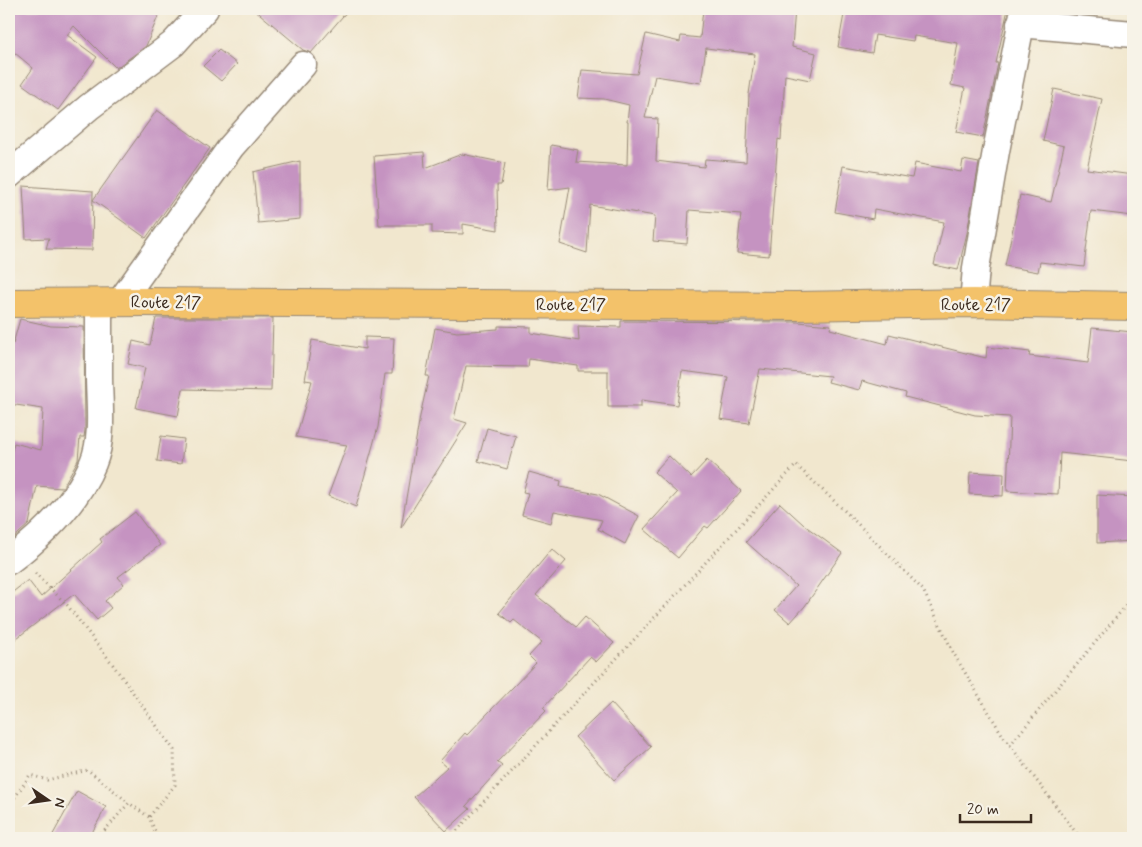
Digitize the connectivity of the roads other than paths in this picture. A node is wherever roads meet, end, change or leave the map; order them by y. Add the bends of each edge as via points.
1 (205, 9) edge
2 (1022, 16) edge
3 (1133, 34) edge
4 (303, 65) dead end
5 (9, 175) edge
6 (110, 302) junction
7 (9, 303) edge
8 (973, 303) junction
9 (1133, 306) edge
10 (13, 558) edge

1 - 5 street via 173,44 89,107
2 - 3 street
2 - 8 street via 984,219
4 - 6 street via 231,147
6 - 7 main road, Route 217
6 - 8 main road, Route 217 via 796,306
6 - 10 street via 98,443 93,462 82,484 59,515
8 - 9 main road, Route 217

